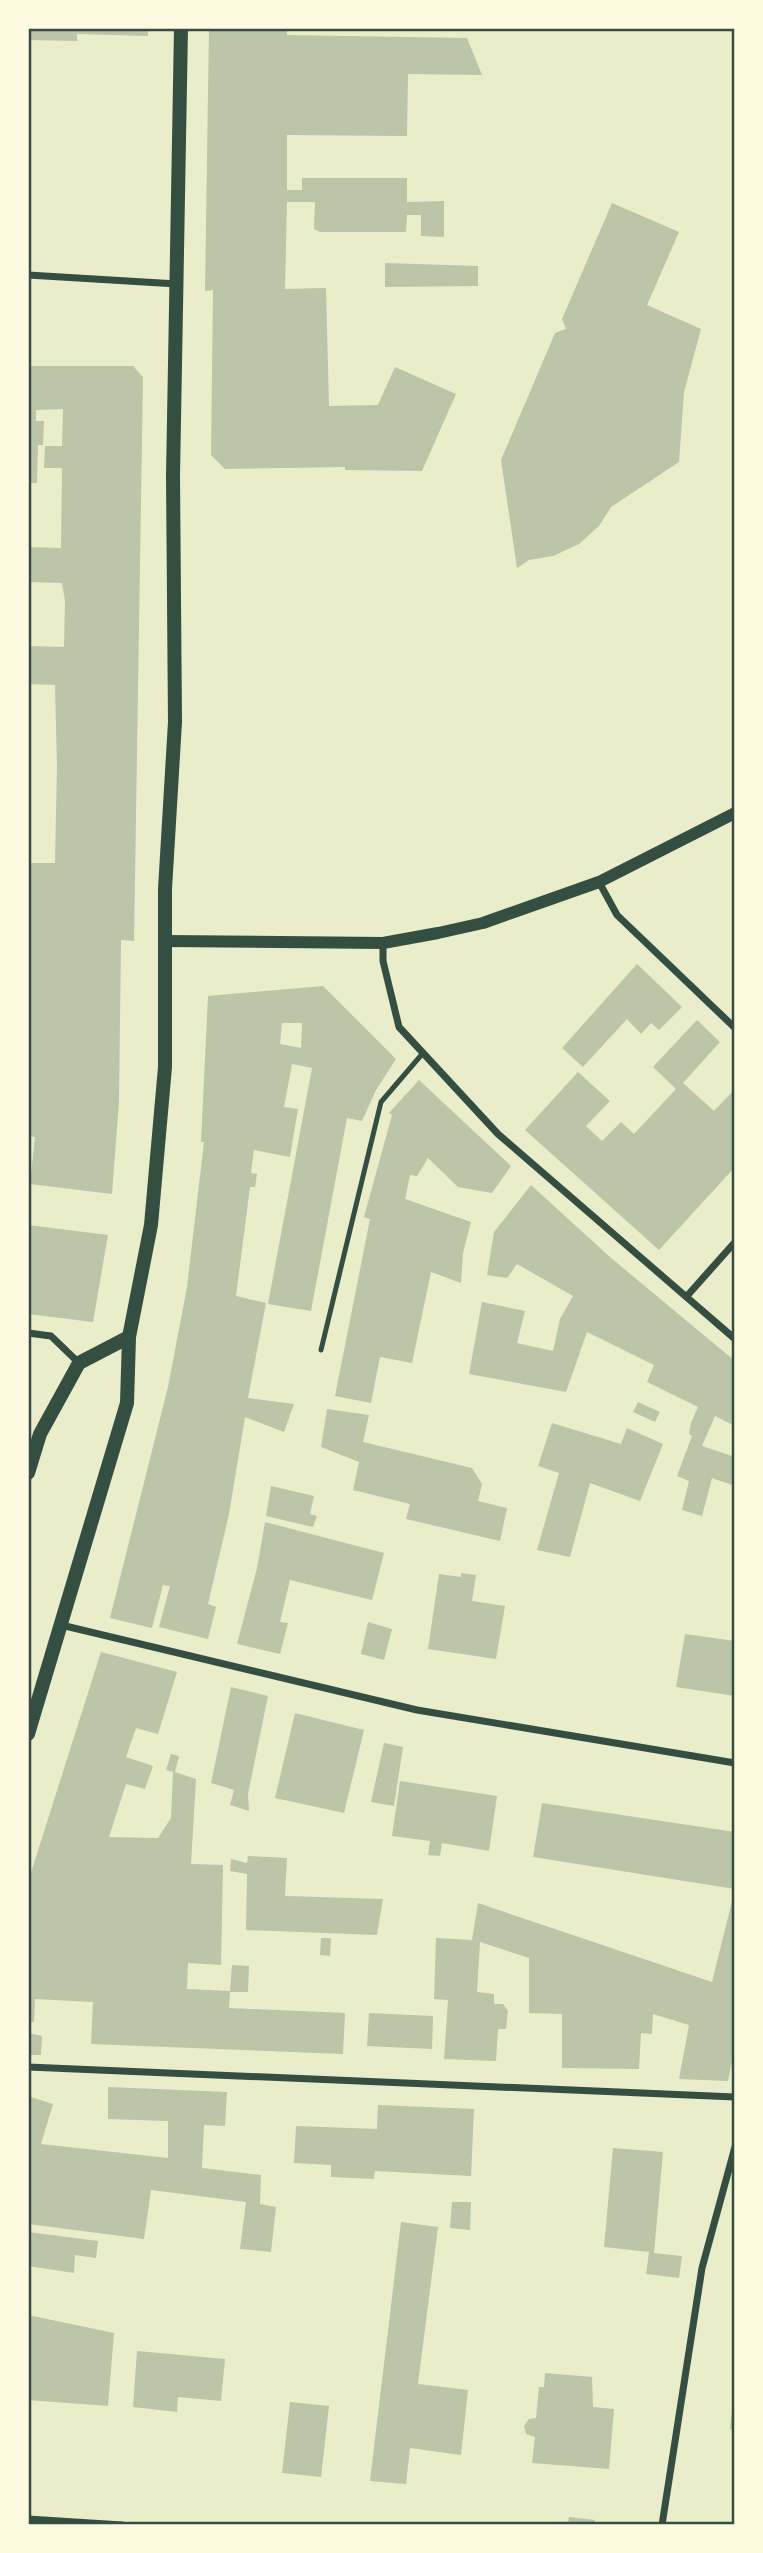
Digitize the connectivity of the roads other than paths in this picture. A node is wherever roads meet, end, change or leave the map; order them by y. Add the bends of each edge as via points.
1 (181, 28) edge
2 (28, 275) edge
3 (177, 284) junction
4 (735, 813) edge
5 (599, 882) junction
6 (164, 941) junction
7 (383, 943) junction
8 (735, 1028) edge
9 (424, 1053) junction
10 (735, 1242) edge
11 (687, 1296) junction
12 (28, 1333) edge
13 (129, 1337) junction
14 (735, 1339) edge
15 (321, 1350) dead end
16 (79, 1363) junction
17 (28, 1473) edge
18 (61, 1625) junction
19 (28, 1734) edge
20 (735, 1763) edge
21 (28, 2067) edge
22 (735, 2096) edge
23 (735, 2147) edge
24 (28, 2519) edge
25 (122, 2525) edge
26 (662, 2525) edge

1 - 3 main road
2 - 3 street
3 - 6 main road via 174,722
4 - 5 street
5 - 7 street via 483,923
5 - 8 street via 617,915
6 - 7 street
6 - 13 main road via 164,1080 151,1225
7 - 9 street via 399,1027
9 - 11 street via 498,1134
9 - 15 lane via 381,1101
10 - 11 street
11 - 14 street
12 - 16 street via 51,1336
13 - 16 main road
13 - 18 main road via 127,1403
16 - 17 main road via 40,1434
18 - 19 main road
18 - 20 street via 417,1710
21 - 22 street
23 - 26 street via 702,2267
24 - 25 street

